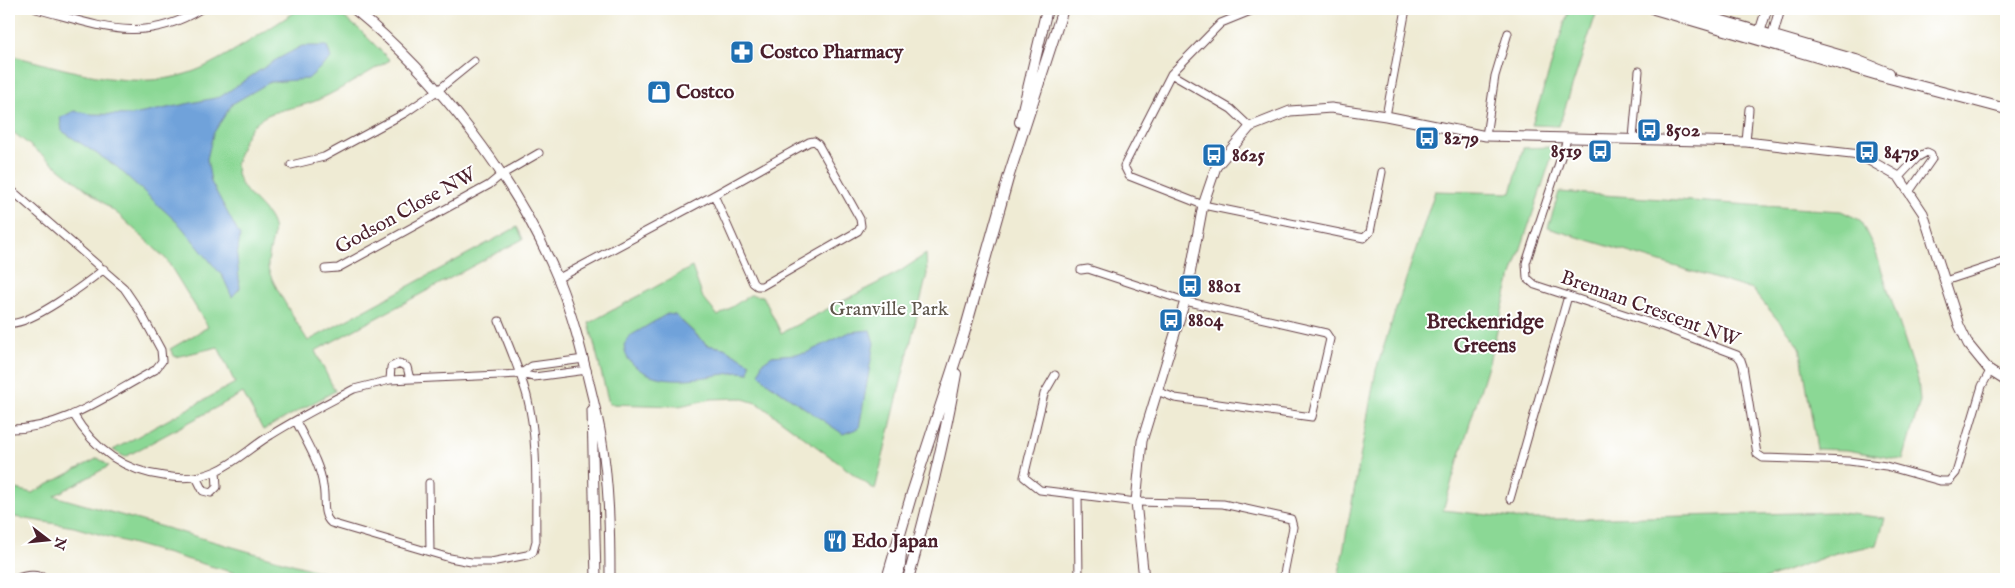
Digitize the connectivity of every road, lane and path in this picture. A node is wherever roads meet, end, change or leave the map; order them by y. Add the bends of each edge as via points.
1 (36, 9) edge
2 (201, 9) edge
3 (1047, 9) edge
4 (1063, 9) edge
5 (1406, 9) edge
6 (1654, 9) edge
7 (1681, 9) edge
8 (1767, 9) edge
9 (1780, 9) edge
10 (1998, 9) edge
11 (1253, 10) edge
12 (360, 11) edge
13 (2006, 11) edge
14 (1508, 33) dead end
15 (1759, 36) junction
16 (1771, 40) junction
17 (474, 61) dead end
18 (1639, 71) dead end
19 (1171, 74) junction
20 (437, 91) junction
21 (2004, 109) edge
22 (1749, 110) dead end
23 (1386, 116) junction
24 (1250, 127) junction
25 (1486, 136) junction
26 (1633, 138) junction
27 (1567, 139) junction
28 (1746, 142) junction
29 (539, 152) dead end
30 (291, 165) dead end
31 (1382, 172) dead end
32 (501, 175) junction
33 (1009, 175) junction
34 (1899, 177) junction
35 (9, 188) edge
36 (1909, 192) junction
37 (714, 195) junction
38 (1203, 205) junction
39 (2006, 261) edge
40 (104, 269) junction
41 (325, 269) dead end
42 (1081, 270) dead end
43 (557, 279) junction
44 (1945, 281) junction
45 (1568, 296) junction
46 (1185, 301) junction
47 (499, 321) dead end
48 (9, 323) edge
49 (964, 334) junction
50 (584, 359) junction
51 (587, 370) junction
52 (1990, 371) junction
53 (520, 374) junction
54 (1055, 375) dead end
55 (410, 379) junction
56 (390, 380) junction
57 (2006, 381) edge
58 (1158, 391) junction
59 (593, 398) junction
60 (73, 414) junction
61 (296, 421) junction
62 (9, 429) edge
63 (216, 471) junction
64 (196, 476) junction
65 (429, 483) dead end
66 (1078, 495) junction
67 (1510, 498) dead end
68 (1136, 502) junction
69 (904, 522) junction
70 (430, 552) junction
71 (16, 579) edge
72 (50, 579) edge
73 (596, 579) edge
74 (610, 579) edge
75 (887, 579) edge
76 (896, 579) edge
77 (908, 579) edge
78 (1080, 579) edge
79 (1144, 579) edge
80 (1283, 579) edge

1 - 2 street via 108,28 134,31 163,27
3 - 33 main road
4 - 33 main road
5 - 23 street
6 - 15 main road
7 - 15 main road
8 - 15 street
9 - 16 street
10 - 13 street
11 - 19 street via 1220,23
12 - 20 street
14 - 25 street via 1495,76
15 - 16 main road
16 - 21 main road via 1878,75
17 - 20 street
18 - 26 street
19 - 24 street via 1231,108
19 - 38 street via 1124,166 1129,176
20 - 30 street via 410,110 324,157
20 - 32 street
22 - 28 street
23 - 24 street via 1331,108 1290,111
23 - 25 street
24 - 38 street via 1216,167
25 - 27 street
26 - 27 street
26 - 28 street
27 - 45 street, Brennan Crescent NW via 1526,263 1526,273 1530,282
28 - 34 street via 1860,155
29 - 32 street, Godson Close NW
31 - 38 street via 1370,232 1364,238
32 - 41 street, Godson Close NW via 338,268
32 - 43 street via 532,226
33 - 49 main road
34 - 36 street
34 - 36 street via 1918,157 1927,152 1931,154 1929,166
35 - 40 street
36 - 44 street via 1923,213
37 - 37 street via 814,141 828,161 861,226 858,231 757,286
37 - 43 street
38 - 46 street
39 - 44 street
40 - 48 street via 45,309 18,324
40 - 60 street via 132,298 161,350 162,361 155,370
42 - 46 street via 1088,269
43 - 50 street
44 - 52 street via 1968,344
45 - 52 street, Brennan Crescent NW via 1737,355 1743,366 1757,454 1763,458 1849,461 1949,481 1956,473 1982,386
45 - 67 street
46 - 58 street
46 - 58 street via 1326,333 1330,339 1312,417 1175,398
47 - 53 street
49 - 69 main road
49 - 77 main road via 946,431
50 - 51 street
50 - 53 street via 532,366
51 - 53 street via 534,377
51 - 59 street
52 - 57 street
53 - 55 street
53 - 70 street via 530,410 534,443 535,548 526,555 484,562 457,560
54 - 66 street via 1044,394 1024,477 1040,490
55 - 56 street
55 - 56 street via 407,367 400,363 392,367
56 - 61 street via 354,389
58 - 68 street via 1142,441
59 - 73 street
59 - 74 street via 605,466
60 - 62 street via 47,425
60 - 64 street via 88,436 118,462 149,474
61 - 63 street
61 - 70 street via 320,474 328,522
63 - 64 street
63 - 64 street via 217,487 211,493 203,491
65 - 70 street
66 - 68 street
66 - 78 street
68 - 79 street
68 - 80 street via 1223,504 1291,519 1293,526
69 - 75 main road
69 - 76 main road
71 - 72 street via 36,575

